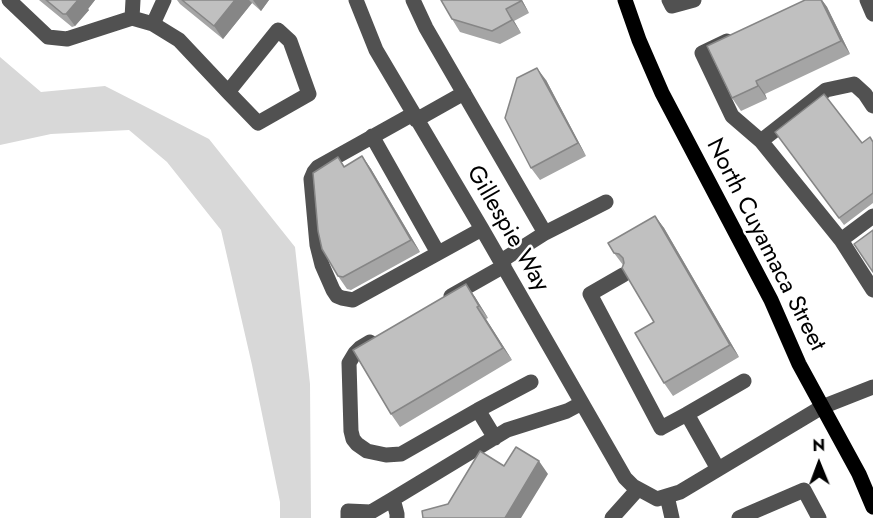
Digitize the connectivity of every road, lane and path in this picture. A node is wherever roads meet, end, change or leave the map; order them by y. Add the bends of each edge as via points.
1 (9, 0) edge
2 (133, 0) edge
3 (164, 0) edge
4 (356, 0) edge
5 (413, 0) edge
6 (625, 0) edge
7 (669, 0) edge
8 (694, 0) edge
9 (867, 0) edge
10 (873, 14) edge
11 (132, 18) junction
12 (153, 24) junction
13 (745, 33) edge
14 (228, 92) junction
15 (464, 93) junction
16 (870, 97) edge
17 (414, 117) junction
18 (372, 136) junction
19 (761, 141) junction
20 (606, 202) dead end
21 (873, 216) edge
22 (482, 229) junction
23 (545, 233) junction
24 (841, 240) junction
25 (438, 253) junction
26 (502, 264) junction
27 (623, 275) edge
28 (873, 290) edge
29 (442, 301) edge
30 (381, 336) edge
31 (744, 381) dead end
32 (531, 382) dead end
33 (873, 387) edge
34 (582, 403) junction
35 (822, 407) junction
36 (478, 410) junction
37 (687, 414) junction
38 (495, 438) junction
39 (718, 469) junction
40 (638, 489) junction
41 (667, 496) junction
42 (393, 499) junction
43 (873, 507) edge
44 (348, 518) edge
45 (397, 518) edge
46 (612, 518) edge
47 (672, 518) edge
48 (739, 518) edge
49 (819, 518) edge

1 - 11 street via 48,37 57,39
2 - 11 street
3 - 12 street
4 - 17 street, Gillespie Way via 376,50
5 - 15 street
6 - 35 main road, North Cuyamaca Street via 663,93
7 - 8 street via 672,6
9 - 10 street
11 - 12 street
12 - 14 street via 179,40
13 - 19 street via 702,52 732,116
14 - 14 street via 258,123 309,94 290,41 278,30
15 - 17 street
15 - 23 street
16 - 19 street via 854,84 826,90
17 - 18 street
17 - 22 street, Gillespie Way
18 - 25 street
18 - 25 street via 318,167 311,179 317,245 333,290 337,296 353,300
19 - 24 street
20 - 23 street
21 - 24 street
22 - 25 street
22 - 26 street, Gillespie Way
23 - 26 street
24 - 28 street
26 - 29 street
26 - 34 street, Gillespie Way
27 - 37 street via 590,294 661,428
30 - 36 street via 360,348 348,363 351,431 362,448 375,454 401,454
31 - 37 street
32 - 36 street
33 - 35 street
34 - 38 street
34 - 40 street, Gillespie Way via 625,478
35 - 39 street
35 - 43 main road, North Cuyamaca Street
36 - 38 street
37 - 39 street
38 - 42 street
39 - 41 street
40 - 41 street via 657,499
40 - 46 street
41 - 47 street
42 - 44 street via 371,512 348,511
42 - 45 street
48 - 49 street via 804,490

